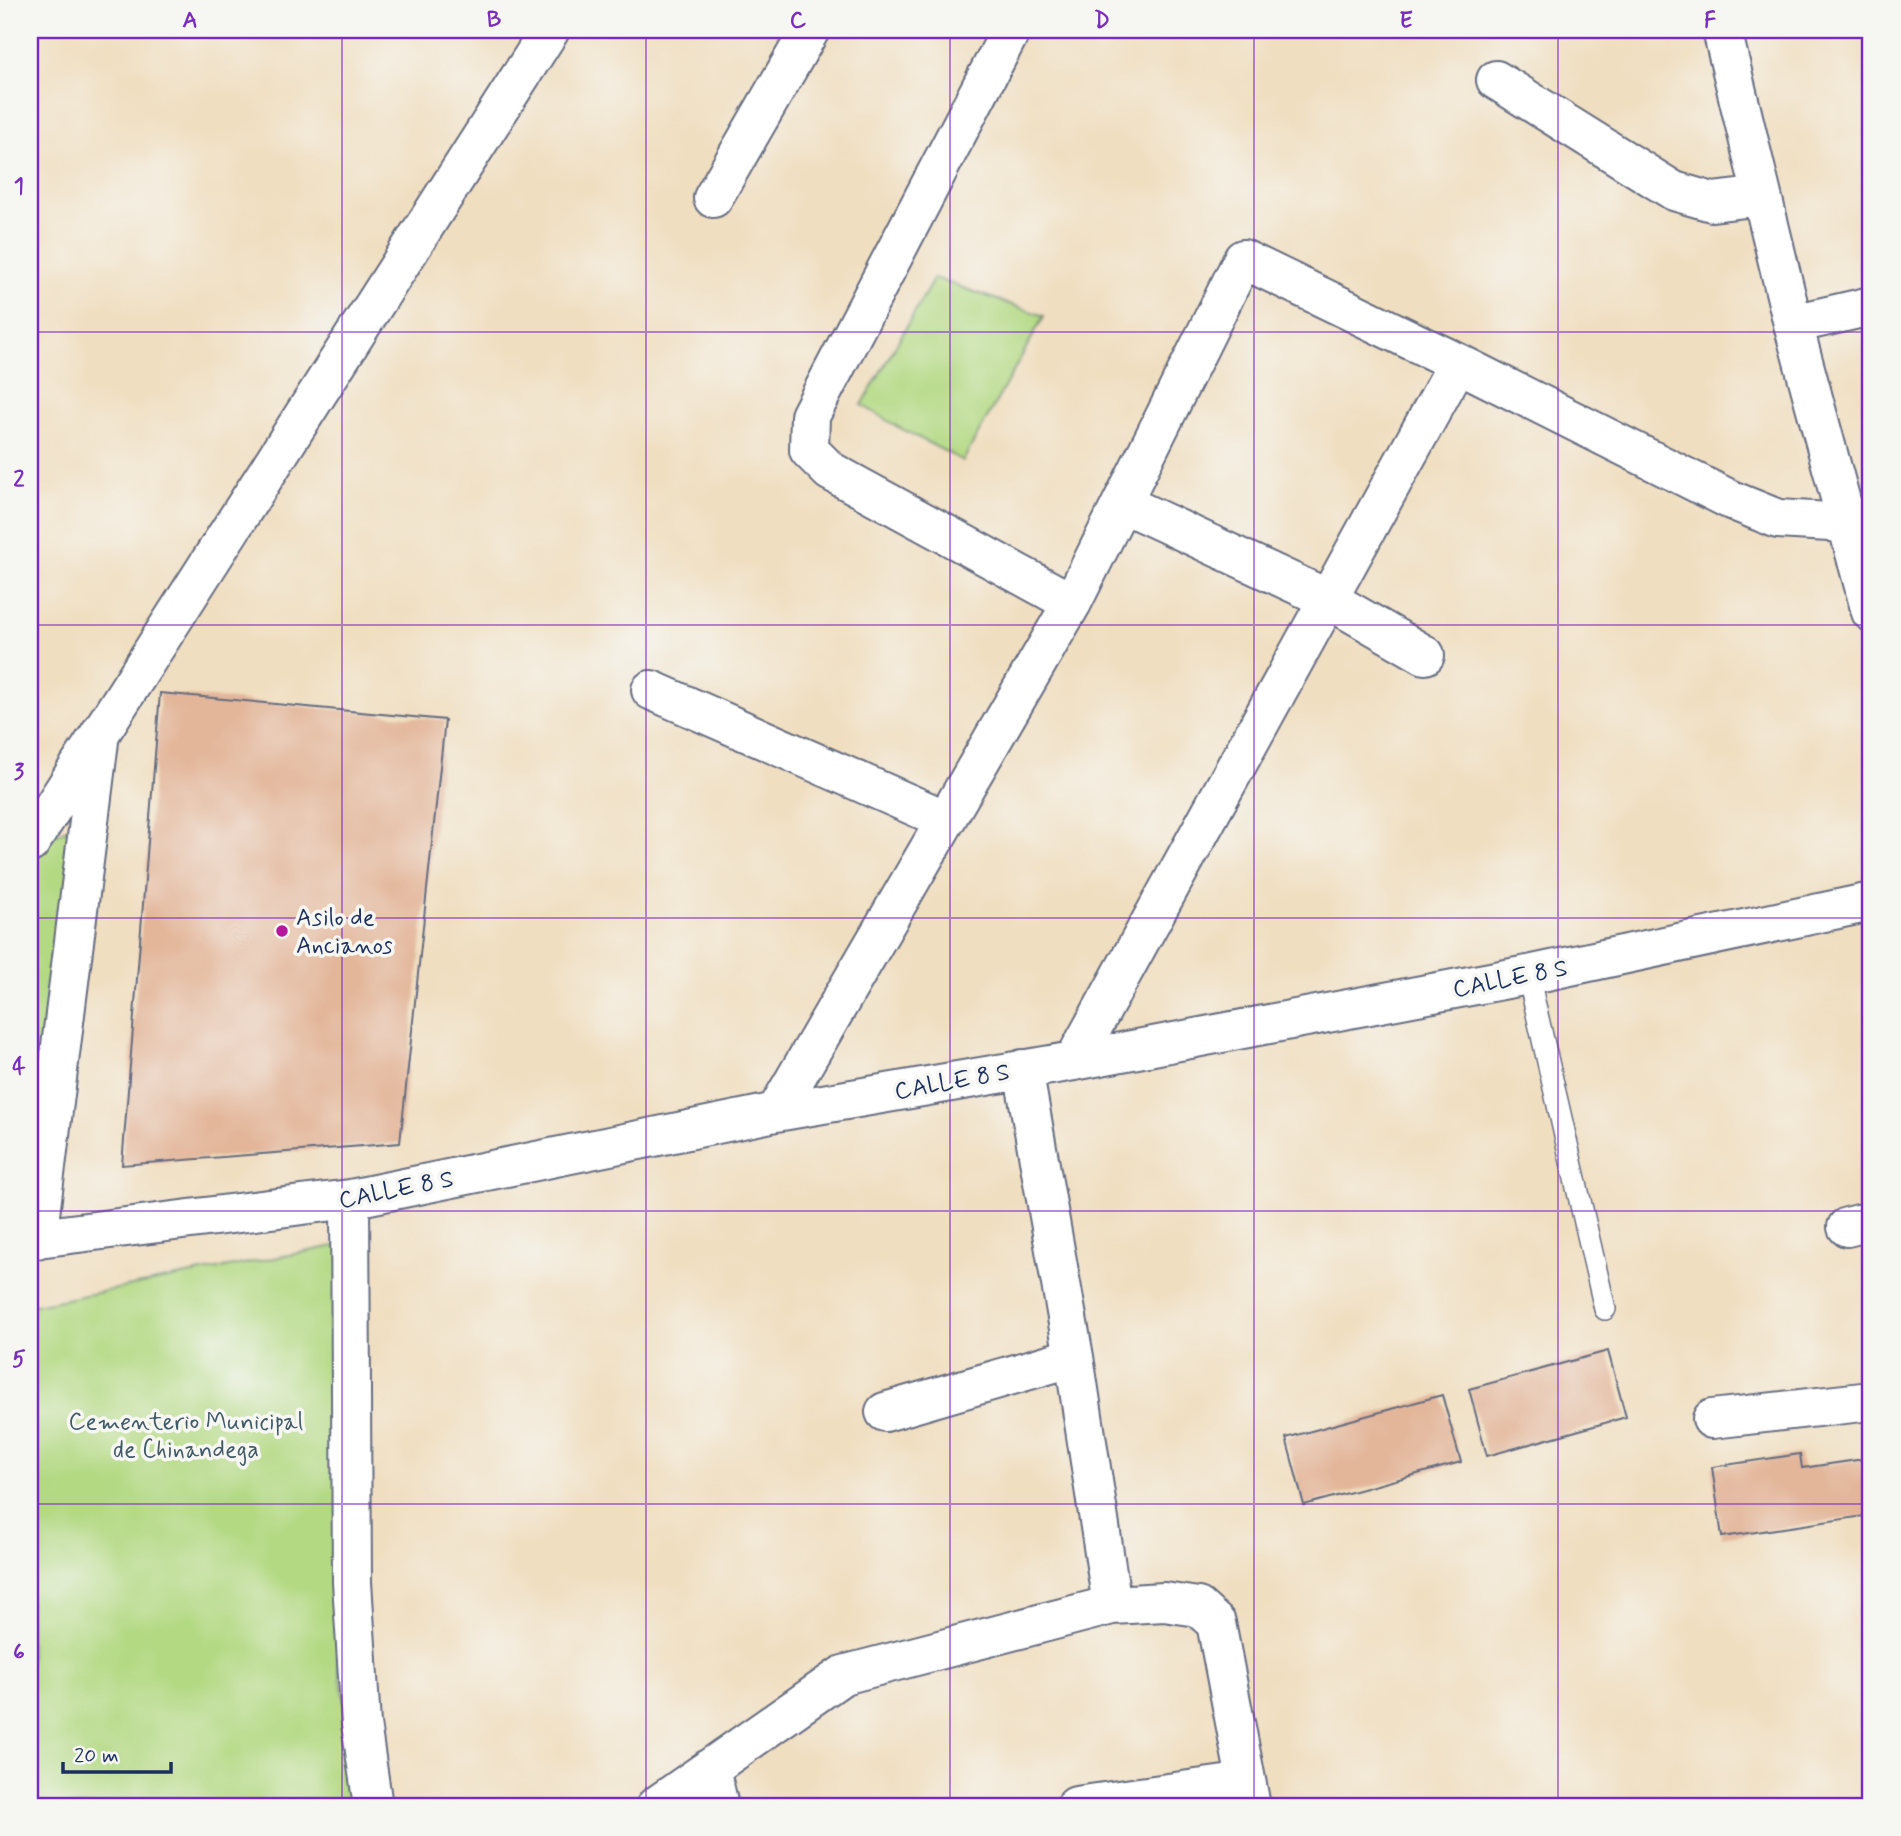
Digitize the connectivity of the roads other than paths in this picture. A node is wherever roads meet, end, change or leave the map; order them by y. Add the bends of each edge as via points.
1 (550, 30) edge
2 (810, 30) edge
3 (1011, 30) edge
4 (1722, 30) edge
5 (1496, 80) dead end
6 (1762, 196) junction
7 (713, 198) dead end
8 (1871, 306) edge
9 (1793, 324) junction
10 (1458, 363) junction
11 (1122, 503) junction
12 (1847, 523) junction
13 (1328, 599) junction
14 (1072, 603) junction
15 (1871, 612) edge
16 (1425, 654) dead end
17 (651, 690) dead end
18 (100, 731) junction
19 (946, 820) junction
20 (30, 843) edge
21 (1871, 902) edge
22 (1528, 975) junction
23 (1074, 1061) junction
24 (1023, 1069) junction
25 (776, 1112) junction
26 (350, 1199) junction
27 (33, 1239) edge
28 (1605, 1309) dead end
29 (1074, 1357) junction
30 (1871, 1401) edge
31 (885, 1412) dead end
32 (1713, 1419) dead end
33 (1112, 1605) junction
34 (710, 1768) junction
35 (1249, 1794) edge
36 (373, 1806) edge
37 (656, 1806) edge
38 (719, 1806) edge
39 (1076, 1806) edge

1 - 18 street
2 - 7 street
3 - 14 street via 810,416 809,450 830,471
4 - 6 street
5 - 6 street via 1674,191 1712,202
6 - 9 street
8 - 9 street
9 - 12 street
10 - 11 street via 1243,259
10 - 12 street via 1731,500 1778,519
10 - 13 street
11 - 13 street
11 - 14 street
12 - 15 street
13 - 16 street
13 - 23 street
14 - 19 street
17 - 19 street
18 - 20 street
18 - 27 street
19 - 25 street
21 - 22 street, CALLE 8 S
22 - 23 street, CALLE 8 S
22 - 28 lane
23 - 24 street, CALLE 8 S
24 - 25 street, CALLE 8 S
24 - 29 street
25 - 26 street, CALLE 8 S
26 - 27 street, CALLE 8 S
26 - 36 street via 352,1583 360,1724
29 - 31 street
29 - 33 street
30 - 32 street
33 - 34 street via 843,1675
33 - 35 street via 1164,1602 1198,1607 1216,1623
34 - 37 street
34 - 38 street
35 - 39 street

